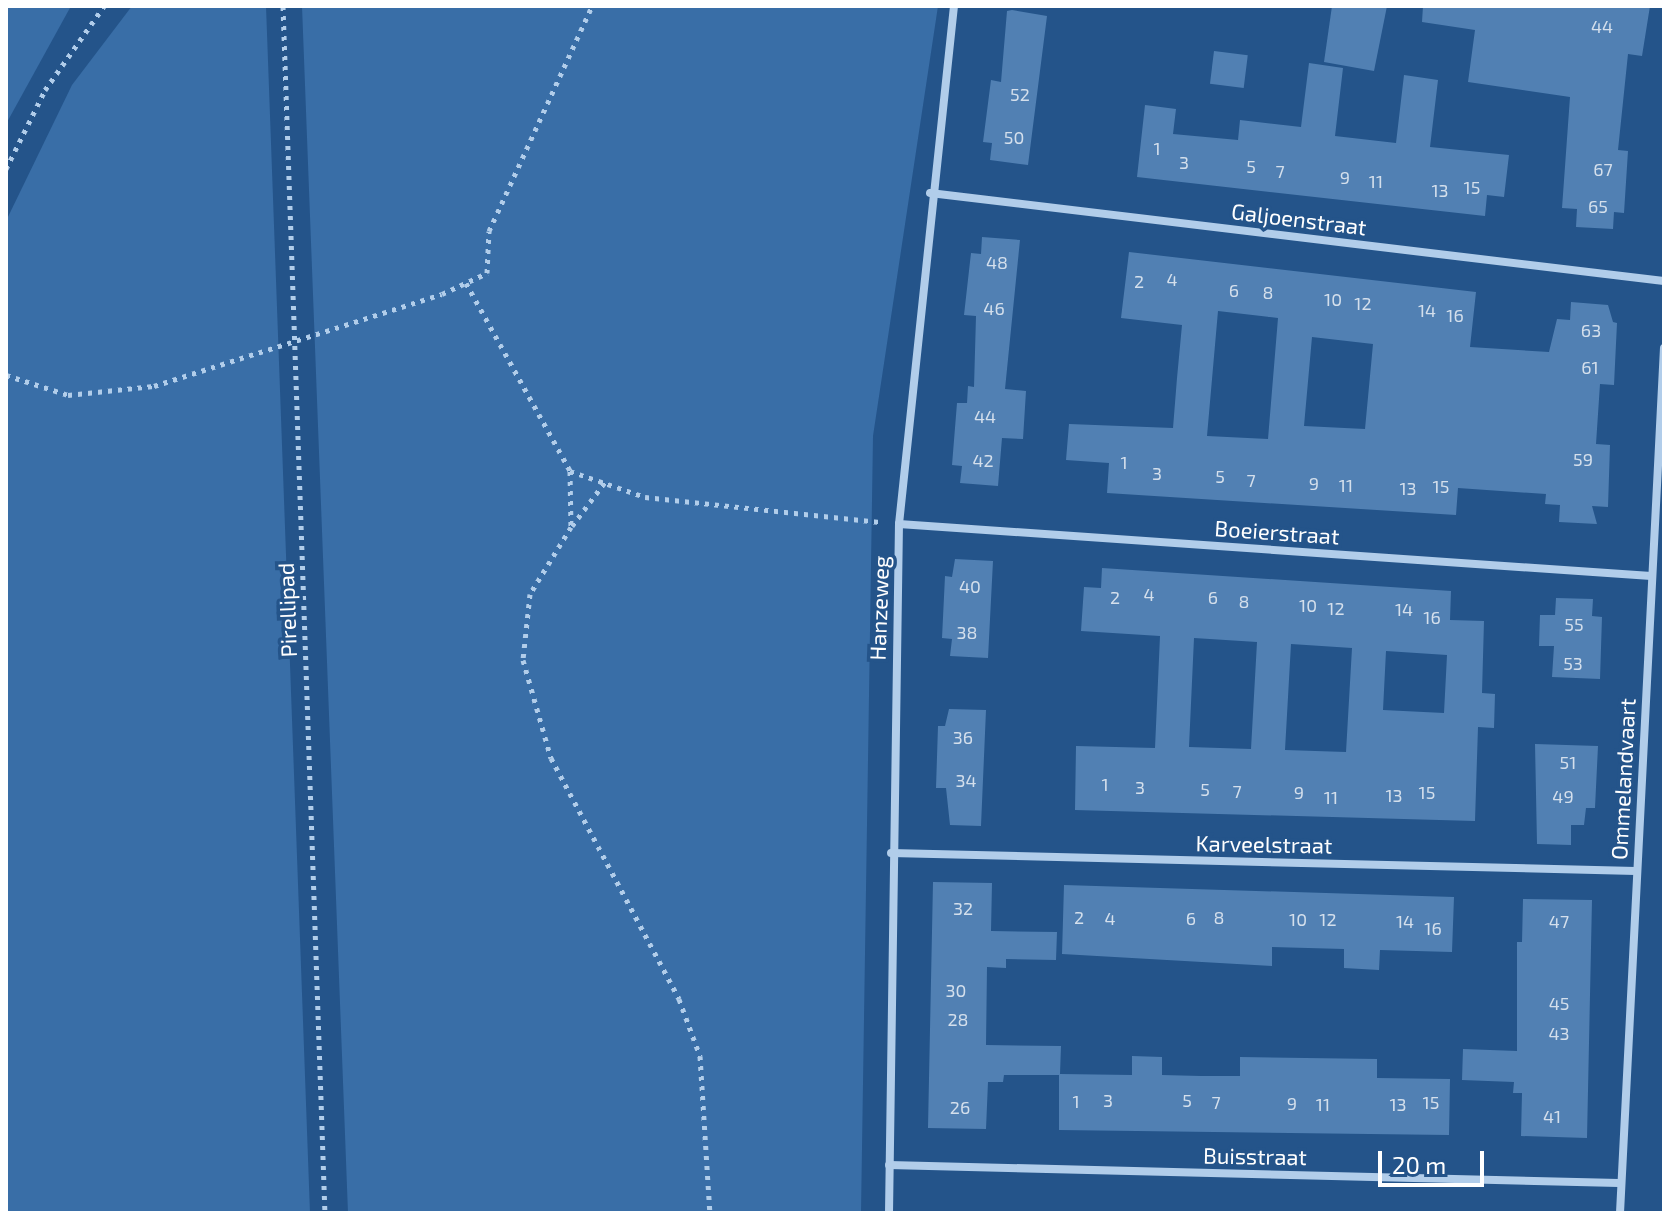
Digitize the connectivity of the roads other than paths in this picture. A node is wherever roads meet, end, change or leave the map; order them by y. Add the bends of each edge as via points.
1 (954, 6) edge
2 (930, 193) junction
3 (1664, 281) edge
4 (1664, 348) edge
5 (899, 524) junction
6 (1651, 576) junction
7 (891, 853) junction
8 (1636, 871) junction
9 (889, 1165) junction
10 (1619, 1183) junction
11 (889, 1213) edge
12 (1620, 1213) edge

1 - 2 street, Hanzeweg
2 - 3 street, Galjoenstraat
2 - 5 street, Hanzeweg
4 - 6 street, Ommelandvaart
5 - 6 street, Boeierstraat
5 - 7 street, Hanzeweg
6 - 8 street, Ommelandvaart
7 - 8 street, Karveelstraat
7 - 9 street, Hanzeweg
8 - 10 street, Ommelandvaart
9 - 10 street, Buisstraat
9 - 11 street, Hanzeweg
10 - 12 street, Ommelandvaart

